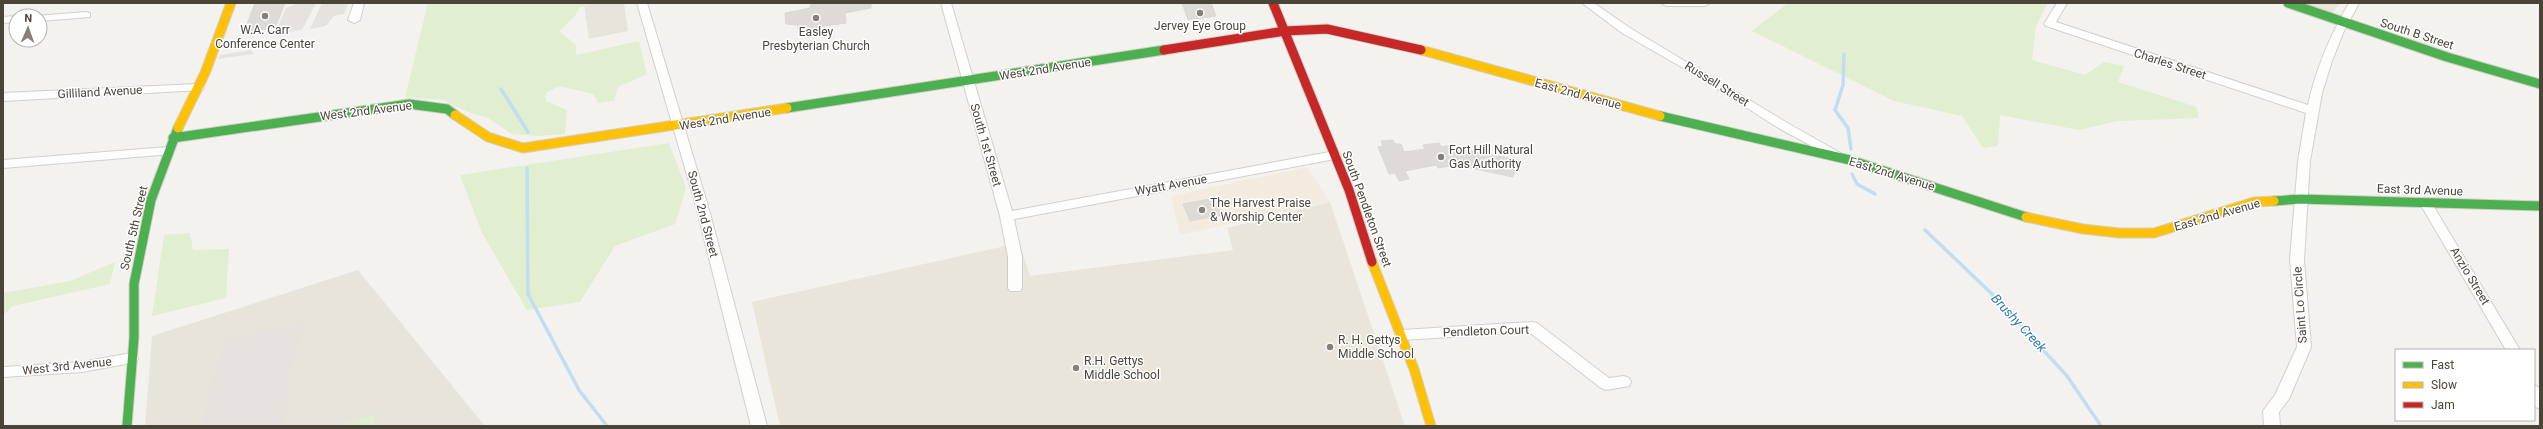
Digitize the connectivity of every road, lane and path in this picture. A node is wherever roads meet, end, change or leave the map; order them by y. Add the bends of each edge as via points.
1 (231, 3) edge
2 (359, 3) edge
3 (642, 3) edge
4 (946, 3) edge
5 (1273, 3) edge
6 (1587, 3) edge
7 (1666, 3) edge
8 (1706, 3) edge
9 (2062, 3) edge
10 (2288, 3) edge
11 (2354, 3) edge
12 (86, 15) dead end
13 (48, 17) edge
14 (354, 20) dead end
15 (2342, 22) junction
16 (1285, 31) junction
17 (968, 81) junction
18 (2540, 84) edge
19 (198, 88) junction
20 (3, 97) edge
21 (2314, 111) junction
22 (679, 126) junction
23 (173, 138) junction
24 (168, 151) junction
25 (1335, 155) junction
26 (1850, 160) junction
27 (3, 164) edge
28 (2300, 199) junction
29 (2425, 202) junction
30 (2540, 206) edge
31 (1007, 216) junction
32 (1015, 288) dead end
33 (1402, 335) junction
34 (2512, 349) edge
35 (131, 358) junction
36 (3, 372) edge
37 (1624, 382) dead end
38 (2535, 393) edge
39 (2540, 403) edge
40 (127, 426) edge
41 (759, 426) edge
42 (1431, 426) edge
43 (2272, 426) edge

1 - 19 street, South 5th Street
2 - 14 street
3 - 22 street, South 2nd Street
4 - 17 street, South 1st Street
5 - 16 street, South Pendleton Street
6 - 26 street, Russell Street via 1620,28 1671,56 1798,136
7 - 8 street
9 - 21 street, Charles Street via 2050,24
10 - 15 street, South B Street
11 - 15 street
12 - 13 street
15 - 18 street, South B Street
15 - 21 street via 2323,70
16 - 17 street, West 2nd Avenue
16 - 25 street, South Pendleton Street
16 - 26 street, East 2nd Avenue via 1327,29 1387,41 1699,127
17 - 22 street, West 2nd Avenue
17 - 31 street, South 1st Street
19 - 20 street, Gilliland Avenue
19 - 23 street, South 5th Street
21 - 28 street
22 - 23 street, West 2nd Avenue via 523,148 488,137 447,109 409,104
22 - 41 street, South 2nd Street
23 - 24 street, South 5th Street
24 - 27 street
24 - 35 street, South 5th Street via 151,200 138,253
25 - 31 street, Wyatt Avenue
25 - 33 street, South Pendleton Street via 1369,253
26 - 28 street, East 2nd Avenue via 2036,220 2119,233 2154,233 2254,202
28 - 29 street, East 3rd Avenue
28 - 43 street, Saint Lo Circle via 2297,278 2304,349 2282,397 2271,411
29 - 30 street, East 3rd Avenue
29 - 34 street, Anzio Street
31 - 32 street, South 1st Street via 1015,257
33 - 37 street, Pendleton Court via 1532,328 1606,384
33 - 42 street, South Pendleton Street
35 - 36 street, West 3rd Avenue via 82,367
35 - 40 street, South 5th Street
38 - 39 street

